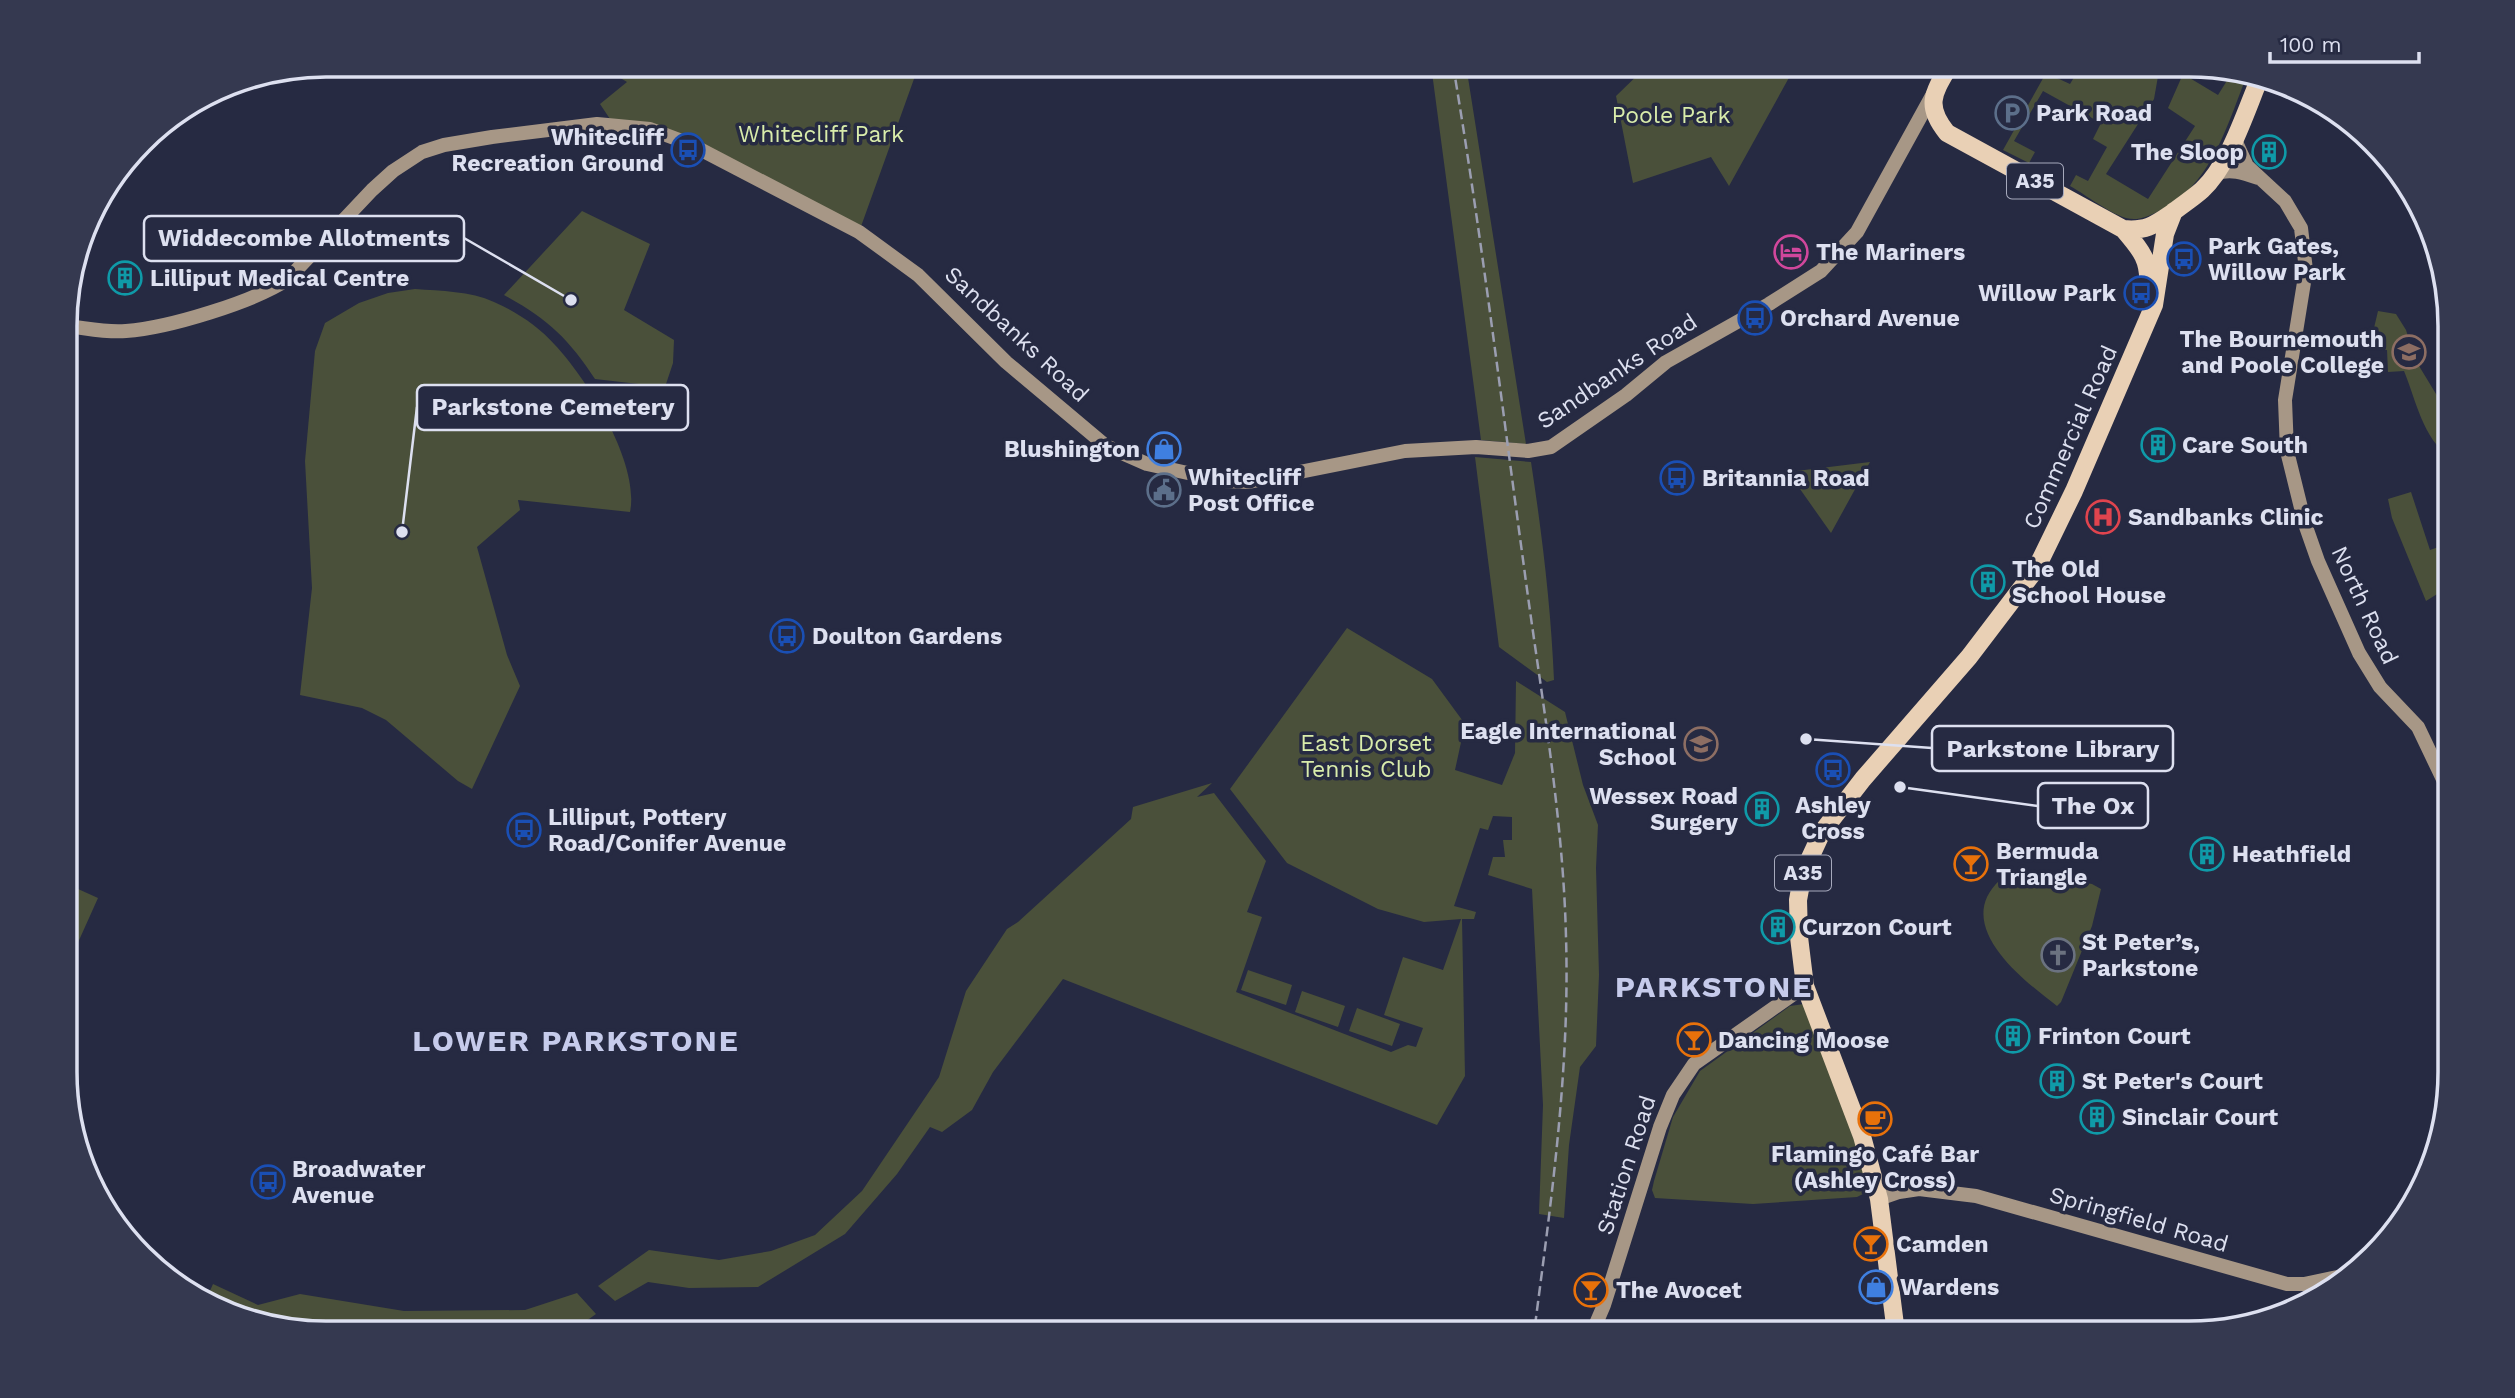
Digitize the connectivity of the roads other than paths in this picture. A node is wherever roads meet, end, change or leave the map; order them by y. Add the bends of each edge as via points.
1 (1943, 77) edge
2 (2256, 86) edge
3 (1935, 91) junction
4 (1947, 133) junction
5 (2234, 138) junction
6 (1903, 150) junction
7 (2216, 174) junction
8 (2262, 180) junction
9 (2174, 211) junction
10 (2123, 229) junction
11 (2150, 314) junction
12 (78, 327) edge
13 (2438, 769) edge
14 (1805, 986) junction
15 (1879, 1199) junction
16 (2327, 1279) edge
17 (1597, 1321) edge
18 (1894, 1321) edge

1 - 3 highway, Sandbanks Road
2 - 5 highway
3 - 4 highway via 1934,112
3 - 6 main road, Sandbanks Road
4 - 6 main road, Sandbanks Road via 1928,129
4 - 10 highway, A35
5 - 7 highway
5 - 8 main road, North Road via 2248,166
6 - 12 main road, Sandbanks Road via 1857,232 1821,271 1666,362 1551,447 1405,451 1249,482 1147,464 1106,446 1006,362 918,275 859,232 690,144 639,127 597,124 492,137 422,152 375,186 274,289 154,326 124,331
7 - 8 main road, North Road via 2232,171
7 - 9 highway
8 - 13 main road, North Road via 2286,201 2301,228 2306,270 2285,400 2287,451 2305,524 2359,653 2380,687 2418,727
9 - 10 highway via 2151,227
9 - 11 highway, Commercial Road / A35 via 2165,234
10 - 11 highway, Commercial Road / A35 via 2148,264
11 - 14 highway, Commercial Road / A35 via 2036,569 1969,657 1863,779 1810,855 1798,900
14 - 15 highway, Commercial Road / A35 via 1862,1136
14 - 17 main road, Station Road via 1694,1064 1673,1095
15 - 16 main road, Springfield Road via 1919,1189 1976,1196 2287,1284
15 - 18 highway, A35

